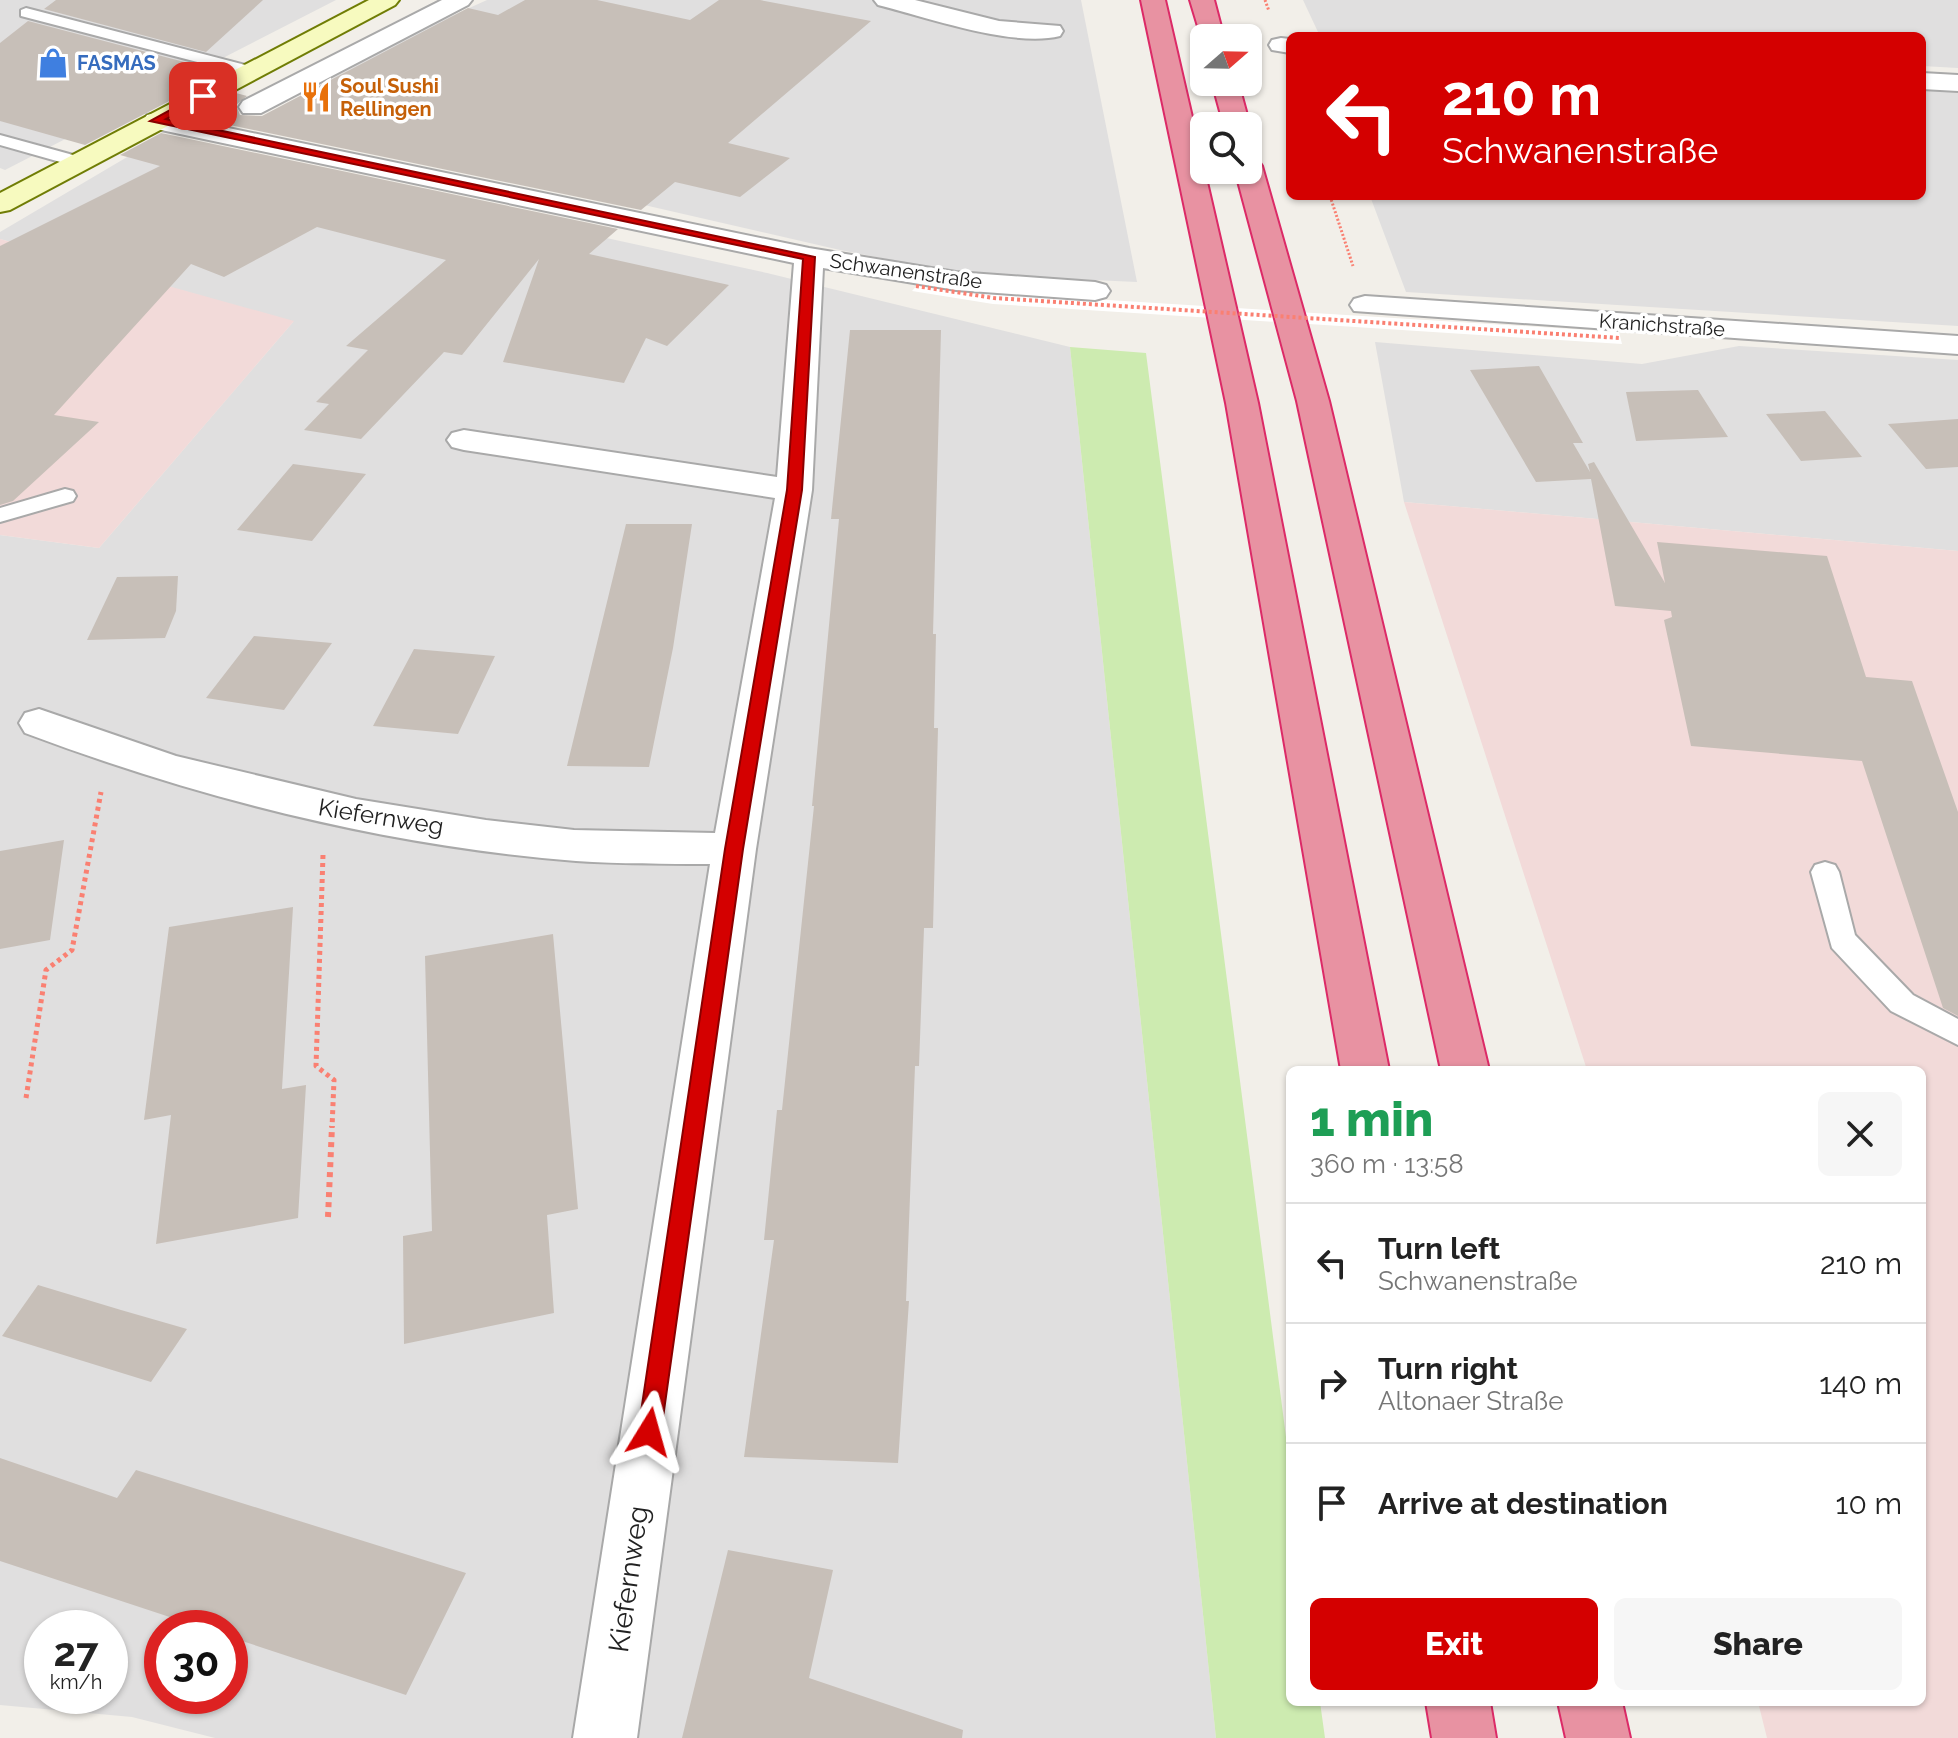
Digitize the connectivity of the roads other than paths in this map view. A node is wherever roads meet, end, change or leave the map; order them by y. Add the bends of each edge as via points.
1 (387, 0) edge
2 (460, 0) edge
3 (886, 0) edge
4 (1153, 0) edge
5 (1202, 0) edge
6 (26, 13) dead end
7 (1208, 24) edge
8 (1051, 31) dead end
9 (251, 71) junction
10 (1926, 81) edge
11 (1958, 83) edge
12 (252, 107) dead end
13 (156, 121) junction
14 (0, 140) edge
15 (78, 162) junction
16 (1253, 184) edge
17 (0, 204) edge
18 (809, 257) junction
19 (1095, 291) dead end
20 (1365, 305) road end
21 (1958, 345) edge
22 (464, 440) dead end
23 (794, 490) junction
24 (65, 496) dead end
25 (0, 515) edge
26 (39, 723) dead end
27 (734, 849) junction
28 (1825, 872) dead end
29 (1958, 1033) edge
30 (1364, 1066) edge
31 (1464, 1066) edge
32 (1459, 1706) edge
33 (1591, 1706) edge
34 (605, 1738) edge
35 (1464, 1738) edge
36 (1598, 1738) edge

1 - 9 main road
2 - 12 street
3 - 8 street via 999,28
4 - 30 highway via 1242,403
5 - 7 highway
6 - 9 lane
9 - 13 main road
10 - 11 street
13 - 15 main road
13 - 18 street, Schwanenstraße
14 - 15 lane
15 - 17 main road
16 - 31 highway via 1313,401
18 - 19 street, Schwanenstraße via 956,281
18 - 23 street, Kiefernweg
20 - 21 street, Kranichstraße
22 - 23 street
23 - 27 street, Kiefernweg
24 - 25 lane
26 - 27 street, Kiefernweg via 108,751 324,810 554,843
27 - 34 street, Kiefernweg
28 - 29 lane via 1842,940 1902,1003
32 - 35 highway
33 - 36 highway

